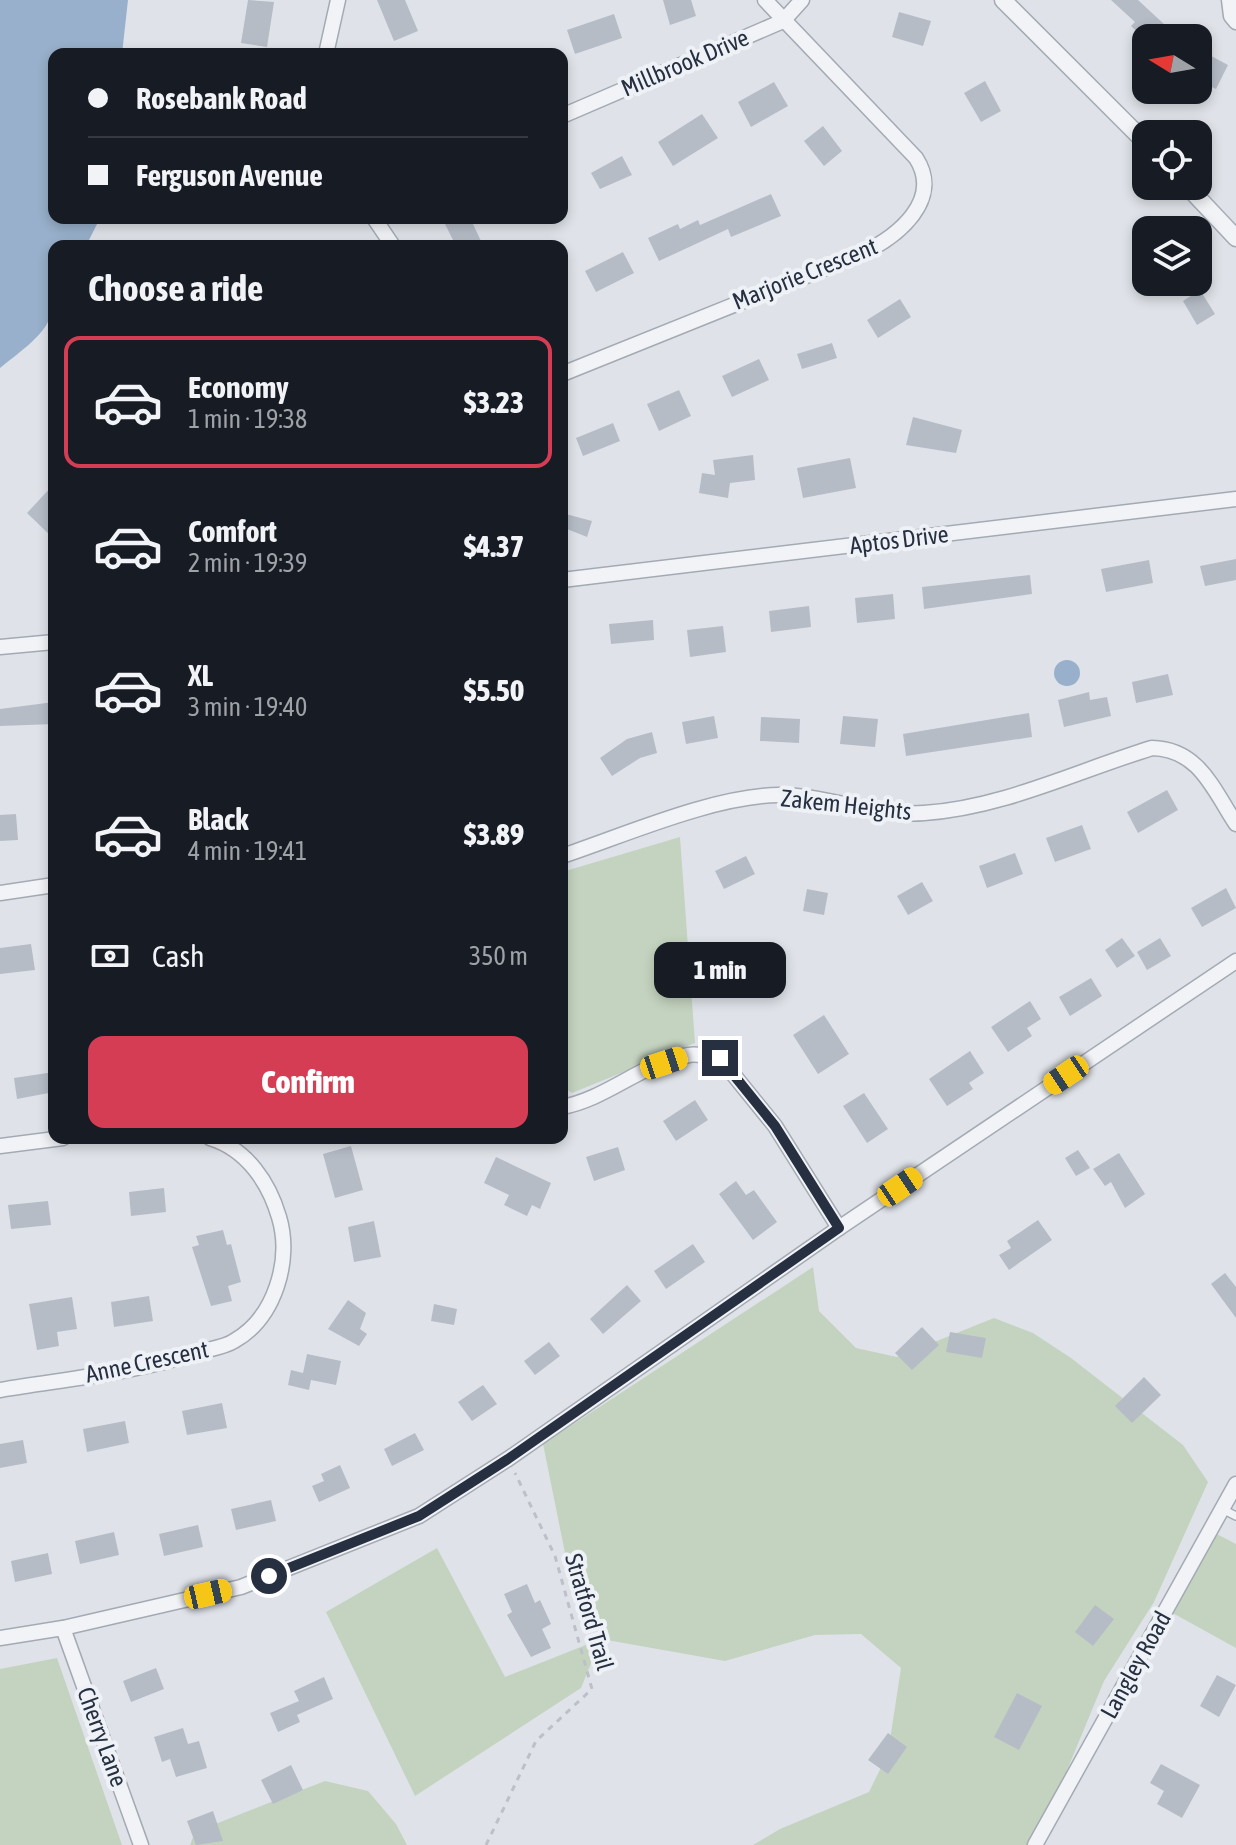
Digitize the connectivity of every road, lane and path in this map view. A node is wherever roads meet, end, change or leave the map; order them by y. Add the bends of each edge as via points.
1 (338, 0) edge
2 (765, 0) edge
3 (802, 0) edge
4 (1003, 0) edge
5 (1229, 0) edge
6 (783, 21) junction
7 (1236, 22) edge
8 (327, 48) edge
9 (568, 113) edge
10 (1132, 129) edge
11 (1200, 200) edge
12 (1236, 238) edge
13 (568, 372) edge
14 (1236, 499) edge
15 (568, 579) edge
16 (48, 643) edge
17 (0, 647) edge
18 (1236, 824) edge
19 (568, 854) edge
20 (48, 886) edge
21 (0, 893) edge
22 (1236, 961) edge
23 (568, 1106) edge
24 (48, 1140) edge
25 (221, 1144) edge
26 (0, 1146) edge
27 (839, 1228) junction
28 (0, 1390) edge
29 (508, 1459) junction
30 (1236, 1484) edge
31 (1229, 1512) edge
32 (63, 1628) junction
33 (0, 1638) edge
34 (141, 1845) edge
35 (486, 1845) edge
36 (1035, 1845) edge

1 - 8 street
2 - 6 street, Marjorie Crescent
3 - 6 street, Millbrook Drive
4 - 10 street
5 - 7 street
6 - 9 street, Millbrook Drive
6 - 13 street, Marjorie Crescent via 916,158 926,190 914,215 887,241 863,253
11 - 12 street
14 - 15 street, Aptos Drive
16 - 17 street
18 - 19 street, Zakem Heights via 1187,755 1152,748 989,803 889,813 779,795 708,807
20 - 21 street
22 - 27 street
23 - 27 street via 691,1054 720,1058 775,1126
24 - 26 street
25 - 28 street, Anne Crescent via 247,1158 272,1192 284,1232 282,1274 262,1316 234,1341 172,1361
27 - 29 street
29 - 32 street via 419,1516 241,1587
29 - 35 path, Stratford Trail via 555,1556 592,1689 536,1741
30 - 31 street, Langley Road
31 - 36 street, Langley Road
32 - 33 street
32 - 34 street, Cherry Lane

